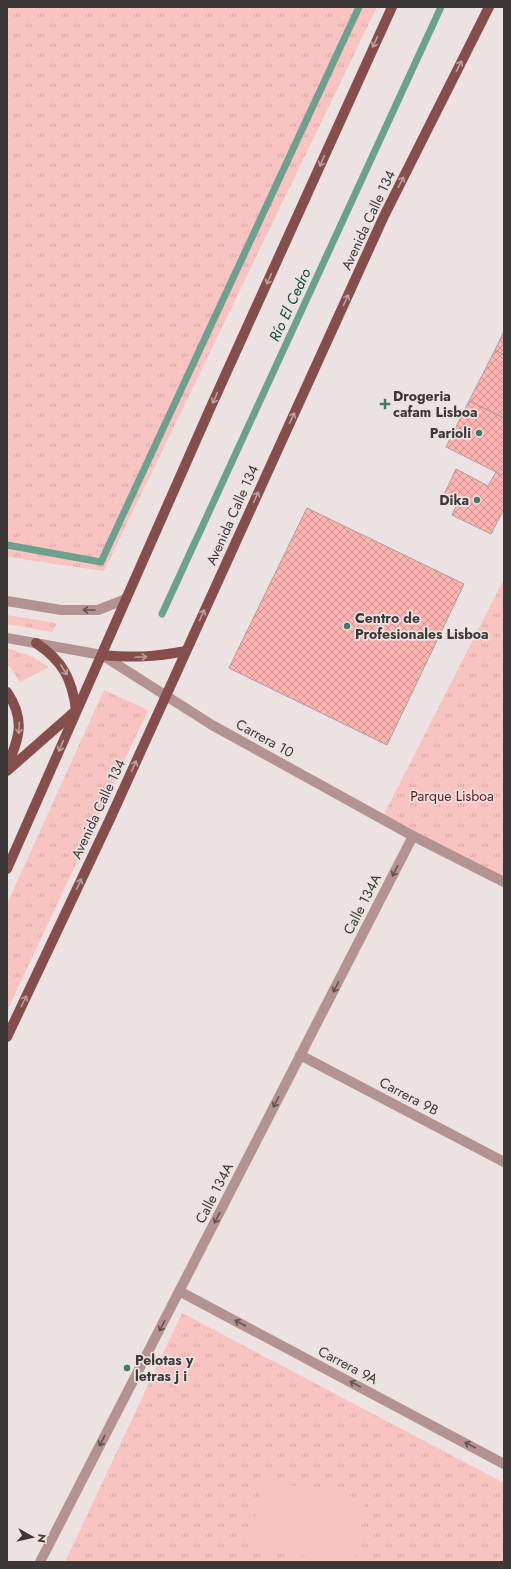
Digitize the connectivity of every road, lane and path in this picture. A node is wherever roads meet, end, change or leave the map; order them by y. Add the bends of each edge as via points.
1 (392, 7) edge
2 (489, 7) edge
3 (126, 599) junction
4 (7, 601) edge
5 (7, 638) edge
6 (36, 643) junction
7 (186, 651) junction
8 (102, 655) junction
9 (7, 692) edge
10 (165, 696) junction
11 (76, 710) junction
12 (7, 767) edge
13 (7, 771) edge
14 (413, 836) junction
15 (15, 853) junction
16 (7, 862) edge
17 (7, 869) edge
18 (504, 882) edge
19 (7, 1037) edge
20 (300, 1055) junction
21 (504, 1162) edge
22 (179, 1291) junction
23 (504, 1464) edge
24 (40, 1562) edge

1 -> 3 main road
7 -> 2 main road, Avenida Calle 134 via 384,216
3 -> 4 street via 98,610 61,610
3 - 8 main road
5 - 6 street, Carrera 10
6 - 8 street, Carrera 10
6 -> 11 main road via 53,657 67,674 74,692
8 -> 7 main road via 130,658
7 - 10 main road, Avenida Calle 134
8 - 10 street, Carrera 10
8 - 11 main road
9 -> 12 main road via 14,702 20,729
10 - 14 street, Carrera 10 via 212,725
19 -> 10 main road, Avenida Calle 134
11 - 13 main road
11 -> 15 main road
14 - 18 street, Carrera 10
14 -> 20 street, Calle 134A
15 - 16 main road
15 - 17 main road
20 - 21 street, Carrera 9B
20 -> 22 street, Calle 134A
23 -> 22 street, Carrera 9A
22 -> 24 street, Calle 134A

